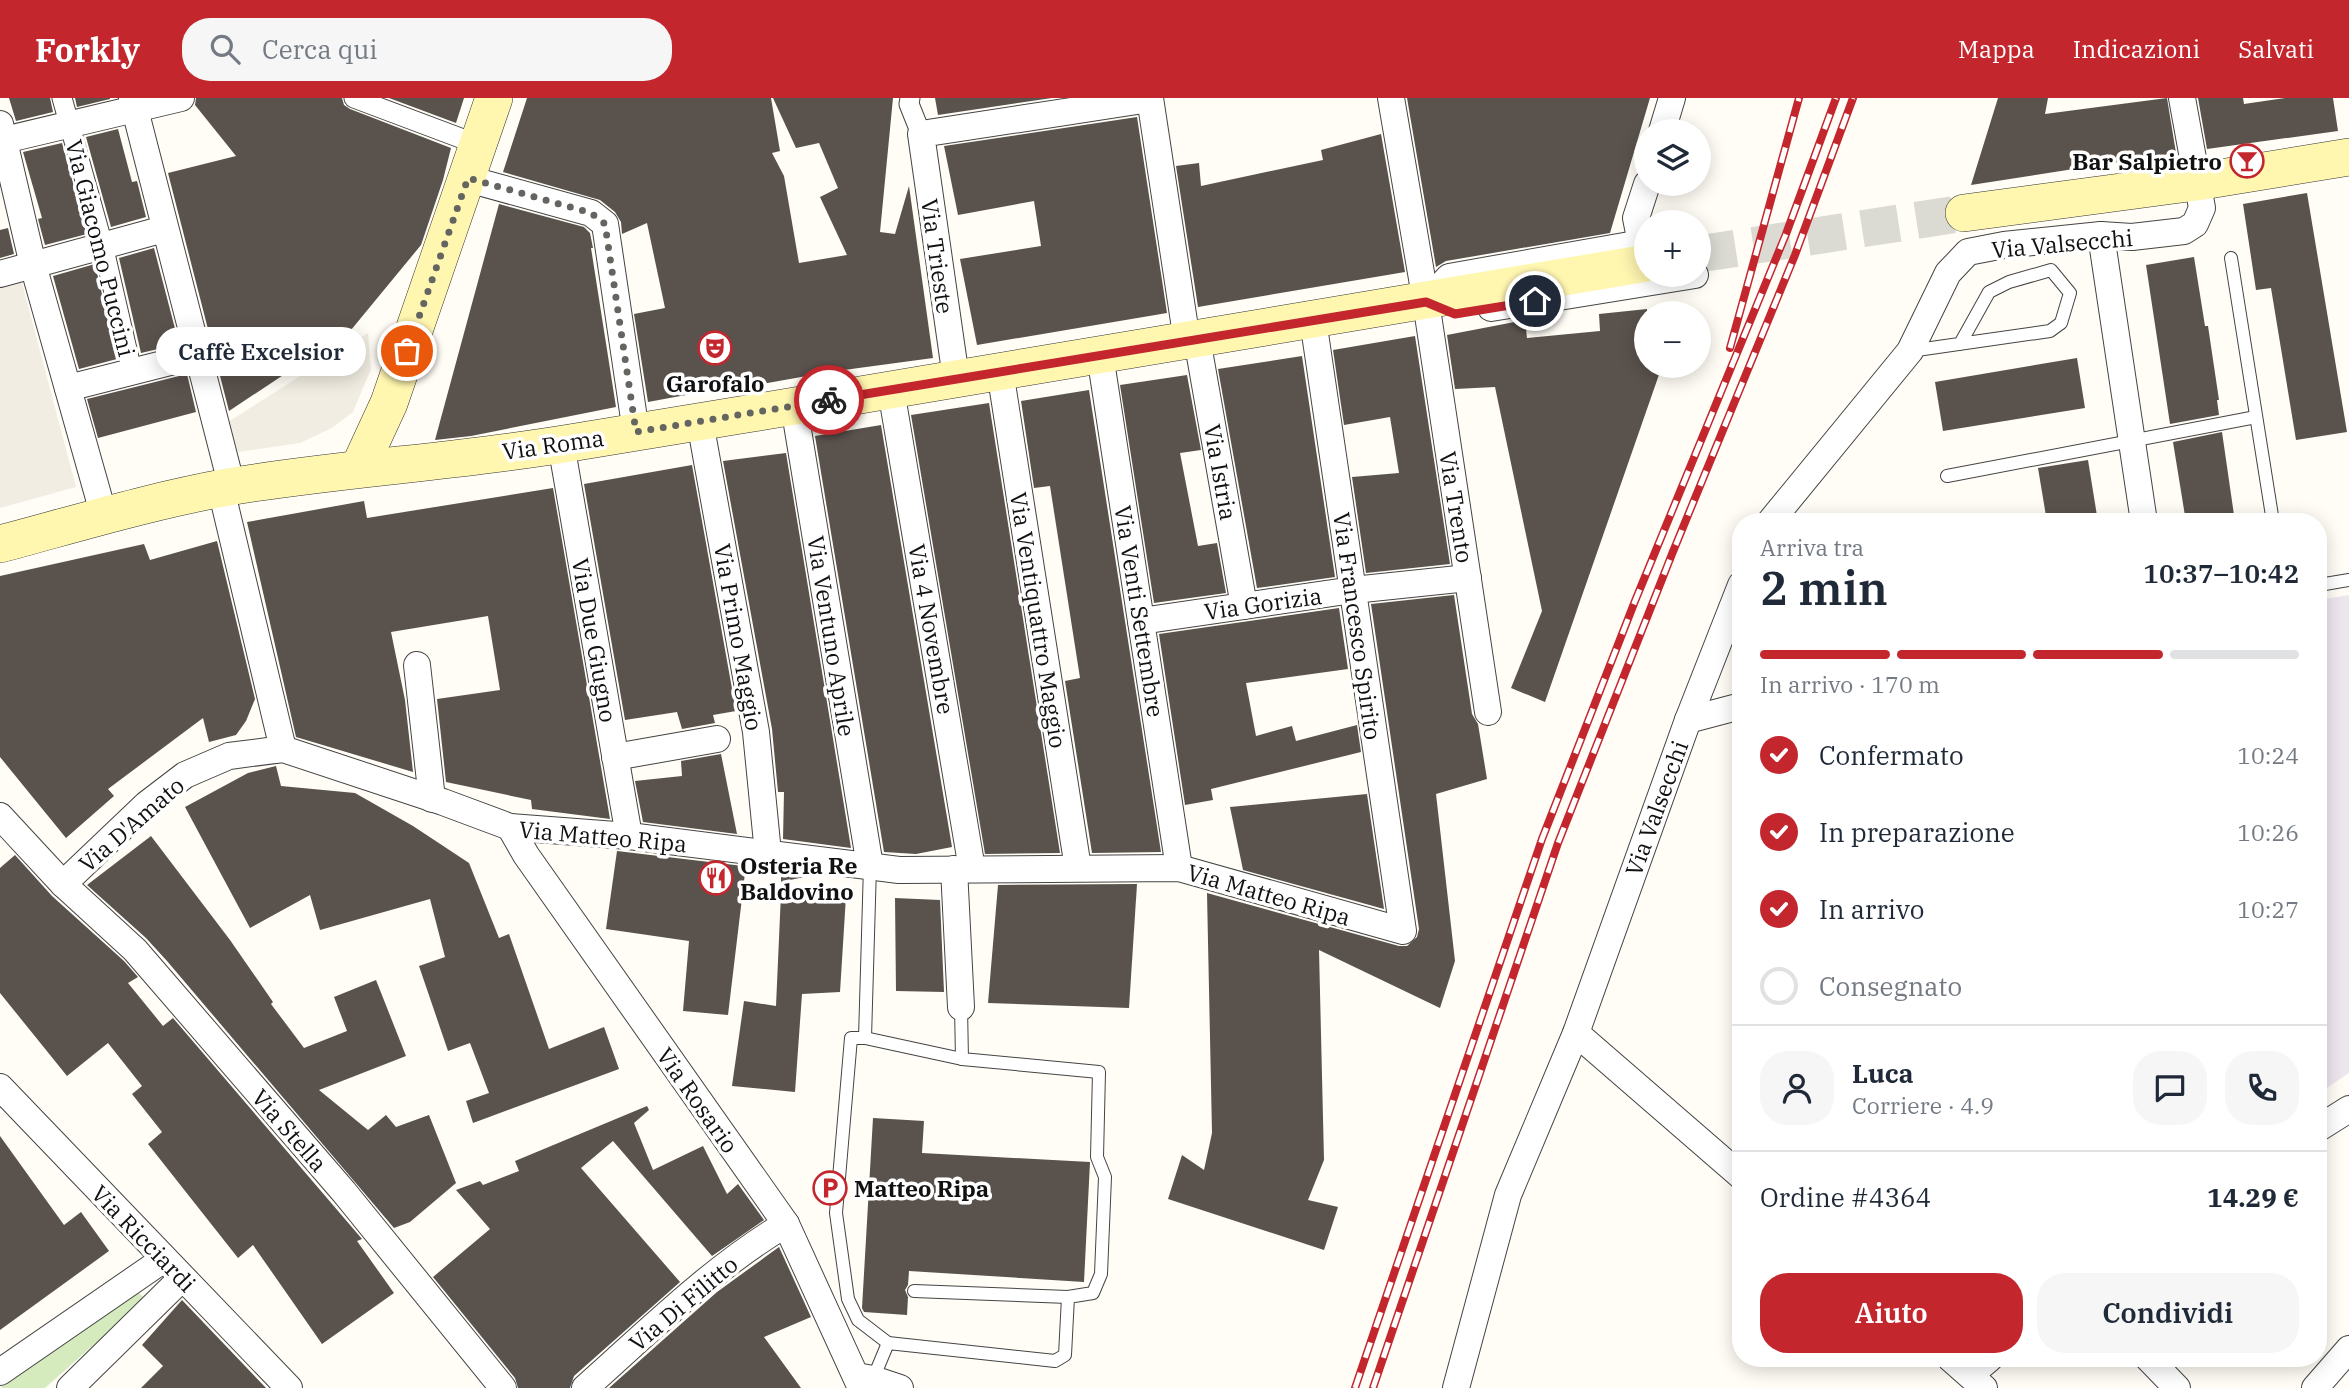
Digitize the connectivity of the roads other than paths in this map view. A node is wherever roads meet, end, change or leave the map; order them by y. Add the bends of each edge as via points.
1 (62, 98) edge
2 (181, 98) edge
3 (354, 98) edge
4 (494, 98) edge
5 (910, 98) edge
6 (1391, 98) edge
7 (1672, 98) edge
8 (2182, 98) edge
9 (1150, 99) edge
10 (133, 104) edge
11 (1666, 119) edge
12 (69, 124) junction
13 (921, 134) junction
14 (1, 135) edge
15 (2349, 157) edge
16 (473, 162) junction
17 (2196, 182) junction
18 (1964, 213) tunnel mouth
19 (164, 229) junction
20 (2101, 235) junction
21 (103, 245) junction
22 (1634, 252) edge
23 (2231, 258) dead end
24 (33, 265) junction
25 (0, 274) edge
26 (1634, 285) edge
27 (1426, 302) junction
28 (1313, 320) junction
29 (1192, 340) junction
30 (1960, 344) junction
31 (1910, 351) junction
32 (198, 355) junction
33 (1100, 355) junction
34 (132, 371) junction
35 (1000, 371) junction
36 (956, 378) junction
37 (68, 388) junction
38 (891, 390) junction
39 (794, 406) junction
40 (2256, 417) junction
41 (700, 422) junction
42 (636, 432) junction
43 (2132, 440) junction
44 (561, 444) junction
45 (359, 468) junction
46 (1947, 476) dead end
47 (226, 488) junction
48 (1777, 513) edge
49 (2143, 513) edge
50 (2272, 513) edge
51 (104, 516) junction
52 (0, 544) edge
53 (1468, 578) junction
54 (2349, 580) edge
55 (2327, 584) edge
56 (1353, 590) junction
57 (1244, 606) junction
58 (1732, 607) edge
59 (1141, 621) junction
60 (417, 665) dead end
61 (1732, 708) edge
62 (1488, 712) dead end
63 (1688, 720) junction
64 (717, 739) dead end
65 (282, 749) junction
66 (615, 757) junction
67 (432, 799) junction
68 (0, 816) edge
69 (510, 827) junction
70 (629, 836) junction
71 (768, 853) junction
72 (870, 866) junction
73 (1078, 868) junction
74 (1179, 868) junction
75 (963, 869) junction
76 (63, 884) junction
77 (1403, 932) joint
78 (961, 1007) joint
79 (1576, 1033) junction
80 (865, 1038) junction
81 (962, 1059) junction
82 (0, 1087) edge
83 (2349, 1109) edge
84 (2327, 1123) edge
85 (1732, 1168) edge
86 (786, 1224) junction
87 (164, 1259) junction
88 (182, 1278) junction
89 (914, 1291) dead end
90 (1068, 1297) junction
91 (888, 1343) junction
92 (2349, 1349) edge
93 (1960, 1367) edge
94 (2156, 1367) edge
95 (0, 1371) edge
96 (863, 1381) edge
97 (1977, 1382) edge
98 (70, 1388) edge
99 (289, 1388) edge
100 (503, 1388) edge
101 (585, 1388) edge
102 (900, 1388) edge
103 (1456, 1388) edge
104 (2176, 1388) edge
105 (2315, 1388) edge

1 - 12 street, Via Giacomo Puccini
2 - 10 street, Via Giacomo Puccini
3 - 16 street
4 - 16 main road
5 - 13 street
6 - 27 street
7 - 11 street
8 - 17 street
9 - 13 street
9 - 29 street, Via Istria
10 - 12 street, Via Giacomo Puccini
10 - 19 street
12 - 14 street, Via Giacomo Puccini
12 - 21 street, Via Giacomo Puccini
13 - 36 street, Via Trieste
14 - 24 street
15 - 17 main road
16 - 42 street via 591,213 605,224
16 - 45 main road via 389,402
17 - 18 main road
17 - 20 street, Via Valsecchi via 2202,208 2195,224 2184,231
19 - 21 street
19 - 32 street
20 - 31 street, Via Valsecchi via 1968,251 1948,273
20 - 43 street
21 - 24 street
21 - 34 street, Via Giacomo Puccini
22 - 27 main road, Via Roma
23 - 40 lane
24 - 25 street
24 - 37 street
26 - 27 street via 1455,314
27 - 28 main road, Via Roma
27 - 53 street, Via Trento
28 - 29 main road, Via Roma
28 - 56 street, Via Francesco Spirito
29 - 33 main road, Via Roma
29 - 57 street, Via Istria
30 - 30 lane via 2050,331 2062,323 2070,293 2051,271 2009,282 1989,292
30 - 31 lane
31 - 48 street, Via Valsecchi
32 - 34 street
32 - 47 street via 223,423
33 - 35 main road, Via Roma
33 - 59 street, Via Venti Settembre
34 - 37 street
35 - 36 main road, Via Roma
35 - 73 street, Via Ventiquattro Maggio
36 - 38 main road, Via Roma
37 - 51 street
38 - 39 main road, Via Roma
38 - 75 street, Via 4 Novembre
39 - 41 main road, Via Roma
39 - 72 street, Via Ventuno Aprile
40 - 43 lane
40 - 50 lane
41 - 42 main road, Via Roma
41 - 71 street, Via Primo Maggio via 756,733
42 - 44 main road, Via Roma
43 - 46 lane
43 - 49 street
44 - 45 main road, Via Roma
44 - 66 street, Via Due Giugno
45 - 47 main road, Via Roma
47 - 51 main road, Via Roma
47 - 65 street
51 - 52 main road, Via Roma
53 - 56 street, Via Gorizia
53 - 62 street, Via Trento
54 - 55 lane
56 - 57 street, Via Gorizia
56 - 77 street, Via Francesco Spirito
57 - 59 street, Via Gorizia
58 - 63 street, Via Valsecchi
59 - 74 street, Via Venti Settembre
60 - 67 street
61 - 63 street
63 - 79 street, Via Valsecchi
64 - 66 street
65 - 67 street, Via Matteo Ripa
65 - 76 street, Via D'Amato via 229,755 185,775 147,804
66 - 70 street, Via Due Giugno
67 - 69 street, Via Matteo Ripa
68 - 76 street, Via Stella
69 - 70 street, Via Matteo Ripa
69 - 86 street, Via Rosario
70 - 71 street, Via Matteo Ripa
71 - 72 street, Via Matteo Ripa
72 - 75 street, Via Matteo Ripa
72 - 80 lane
73 - 74 street, Via Matteo Ripa
73 - 75 street, Via Matteo Ripa
74 - 77 street, Via Matteo Ripa
75 - 78 street, Via 4 Novembre
76 - 100 street, Via Stella via 135,950 344,1192
78 - 81 lane
79 - 85 street
79 - 103 street, Via Valsecchi via 1508,1195
80 - 81 lane
80 - 91 lane via 851,1038 836,1213 848,1299 858,1320
81 - 90 lane via 1098,1072 1097,1157 1105,1177 1101,1274 1093,1293
82 - 87 street, Via Ricciardi
83 - 84 street
86 - 96 street, Via Rosario
86 - 101 street, Via Di Filitto via 740,1254
87 - 88 street, Via Ricciardi
87 - 95 street
88 - 98 street
88 - 99 street, Via Ricciardi
89 - 90 lane
90 - 91 lane via 1065,1355 1055,1361
91 - 96 lane
92 - 105 street
93 - 97 street
94 - 104 street
96 - 102 street

